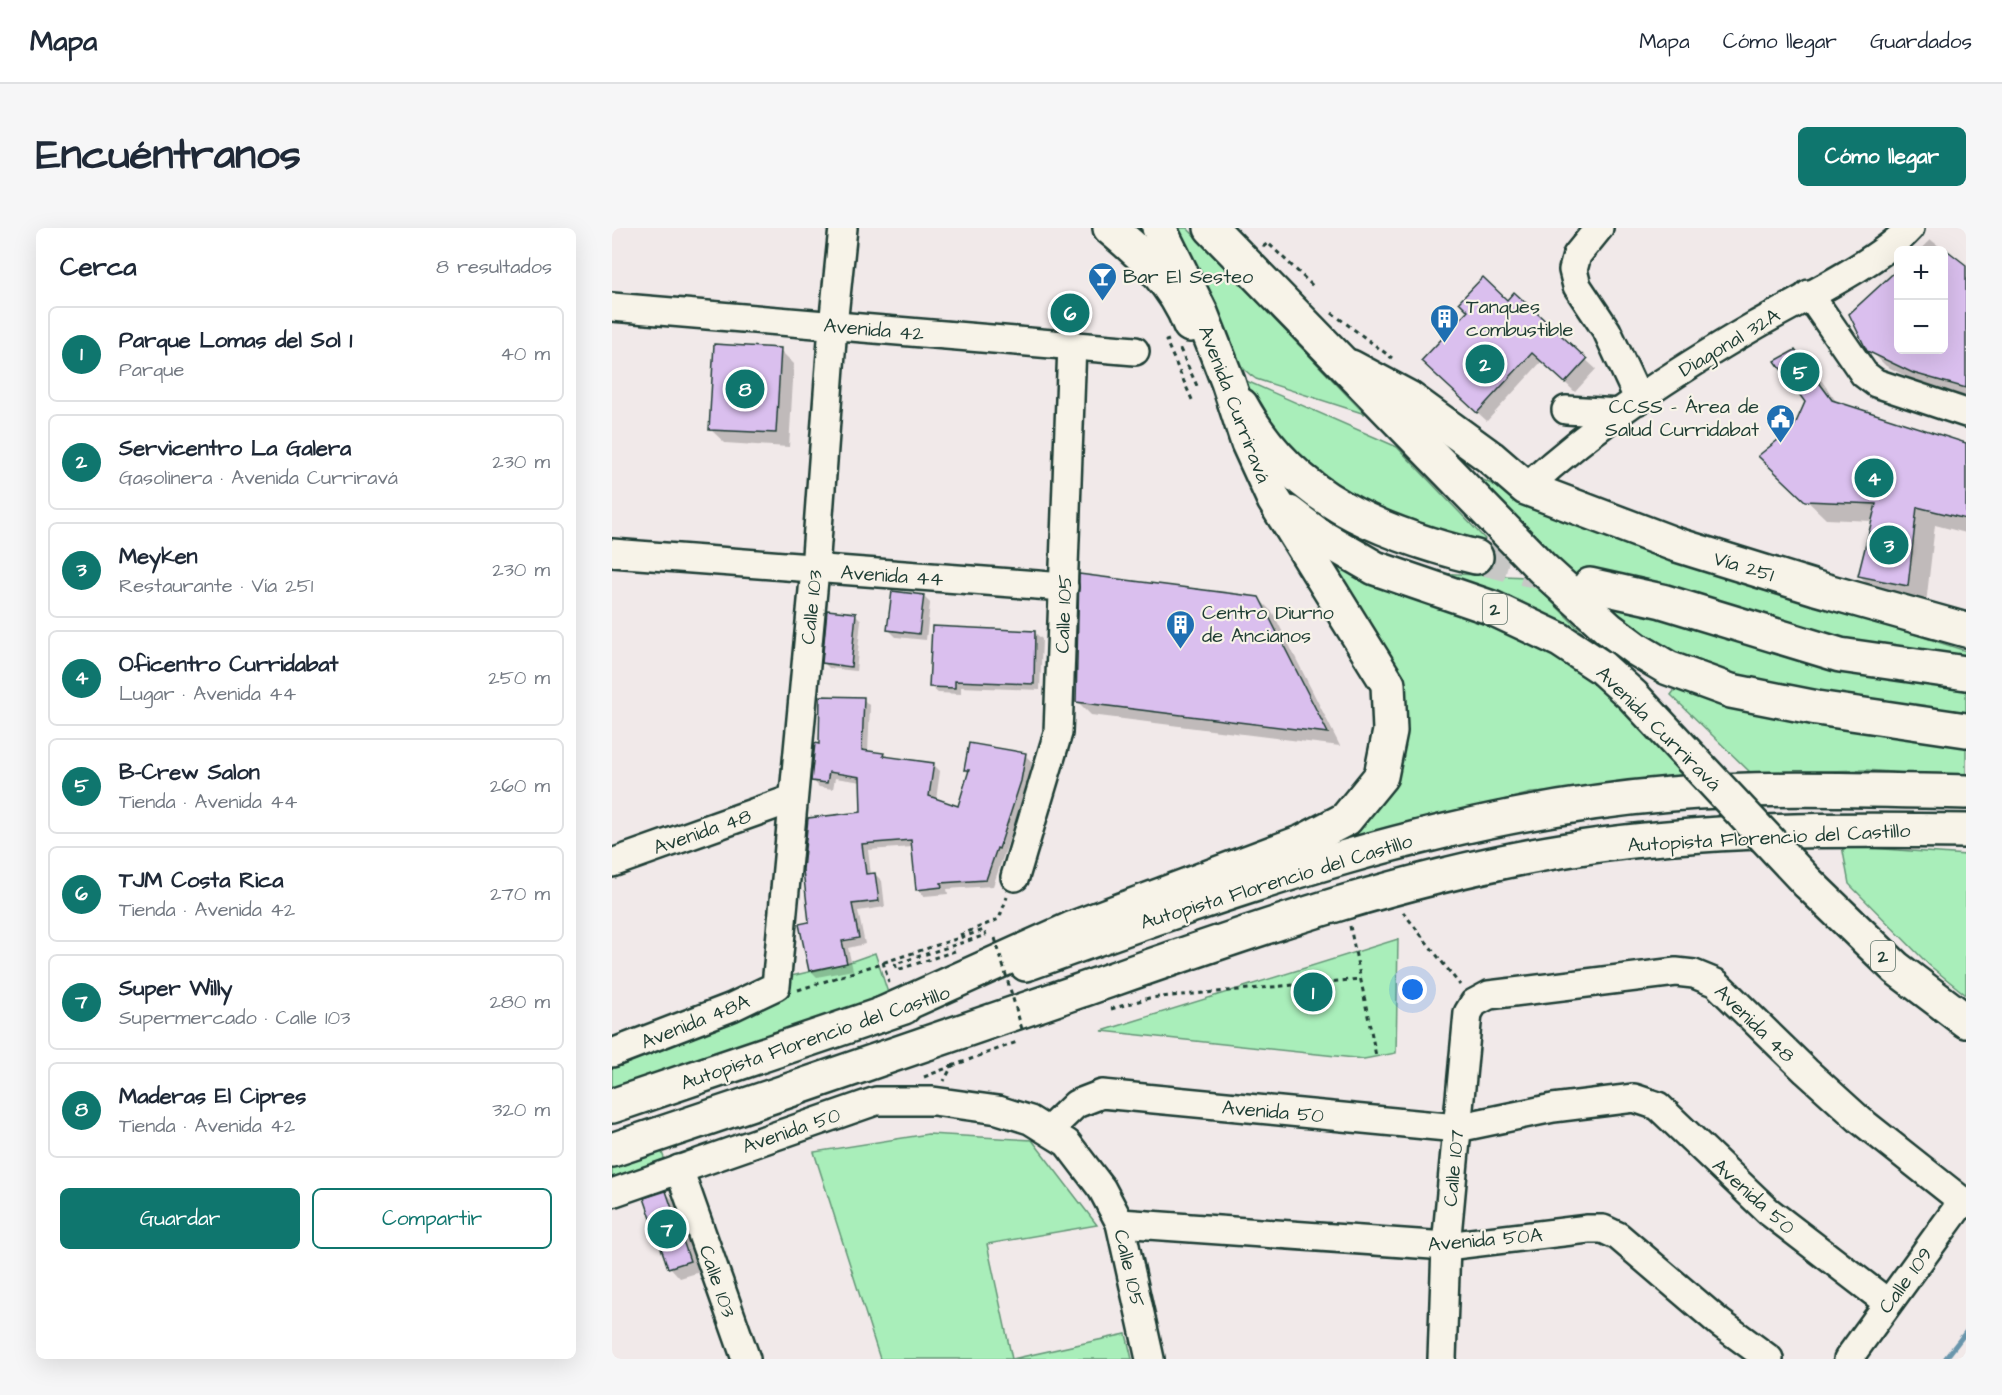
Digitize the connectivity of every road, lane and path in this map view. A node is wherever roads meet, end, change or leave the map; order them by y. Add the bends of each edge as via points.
1 (843, 228) edge
2 (1110, 228) edge
3 (1159, 228) edge
4 (1211, 228) edge
5 (1599, 228) edge
6 (1910, 228) edge
7 (1809, 294) junction
8 (612, 307) edge
9 (1329, 311) dead end
10 (832, 326) junction
11 (1174, 338) dead end
12 (1072, 344) junction
13 (1179, 348) dead end
14 (1136, 351) dead end
15 (1392, 358) dead end
16 (1343, 362) junction
17 (1213, 385) junction
18 (1193, 402) dead end
19 (1630, 406) junction
20 (1566, 410) dead end
21 (1966, 412) edge
22 (1526, 488) junction
23 (1274, 500) junction
24 (612, 553) edge
25 (1476, 557) tunnel mouth
26 (815, 569) junction
27 (1590, 585) tunnel mouth
28 (1064, 587) junction
29 (1966, 630) edge
30 (1966, 657) edge
31 (1880, 661) junction
32 (1966, 673) edge
33 (1966, 730) edge
34 (1966, 792) edge
35 (792, 800) junction
36 (1966, 831) edge
37 (612, 862) edge
38 (1015, 877) joint
39 (1386, 891) junction
40 (1345, 902) junction
41 (945, 941) junction
42 (984, 942) dead end
43 (963, 949) dead end
44 (1361, 979) junction
45 (776, 986) junction
46 (1471, 1008) junction
47 (1106, 1010) dead end
48 (878, 1016) junction
49 (1966, 1021) edge
50 (1022, 1029) dead end
51 (1018, 1041) dead end
52 (612, 1053) edge
53 (1376, 1056) dead end
54 (952, 1066) dead end
55 (612, 1106) edge
56 (1456, 1128) junction
57 (1049, 1130) junction
58 (612, 1150) edge
59 (679, 1169) junction
60 (612, 1193) edge
61 (1964, 1203) edge
62 (1120, 1223) junction
63 (1446, 1246) junction
64 (1888, 1304) junction
65 (738, 1357) edge
66 (1156, 1358) edge
67 (1442, 1359) edge
68 (1769, 1359) edge
69 (1848, 1359) edge

1 - 10 street, Calle 103
2 - 23 main road via 1172,289 1185,313 1225,420
3 - 17 main road, Avenida Curriravá / 2 via 1183,274
4 - 16 main road, Avenida Curriravá
5 - 19 street via 1578,255 1573,270 1578,286 1607,331
6 - 7 street, Diagonal 32A via 1868,260
7 - 19 street, Diagonal 32A via 1700,357
7 - 21 street via 1864,374 1876,383
8 - 10 street, Avenida 42
9 - 15 path
10 - 12 street, Avenida 42
10 - 26 street, Calle 103
11 - 18 path via 1166,341
12 - 14 street, Avenida 42
12 - 28 street, Calle 105
13 - 17 path
16 - 22 main road via 1409,398
16 - 33 main road, Avenida Curriravá via 1542,568 1609,629 1668,668 1731,691
17 - 23 main road, Avenida Curriravá / 2 via 1248,442
17 - 25 main road via 1310,489 1383,530
19 - 20 street
19 - 22 street, Diagonal 32A
22 - 29 main road, Vía 251 via 1674,544
23 - 48 main road via 1388,684 1390,731 1381,776 1366,797 1346,819 1302,842 1071,928
23 - 49 main road, Avenida Curriravá / 2, bridge via 1318,535 1375,568 1492,608 1560,640 1601,667 1896,969
24 - 26 street, Avenida 44
26 - 28 street, Avenida 44
26 - 35 street, Calle 103
27 - 31 main road via 1662,601 1840,655
28 - 38 street, Calle 105 via 1058,733
30 - 31 main road
31 - 32 main road
34 - 48 main road, Autopista Florencio del Castillo via 1671,794 1537,812 1418,837 1289,873
35 - 37 street, Avenida 48
35 - 45 street, Calle 103
36 - 39 main road, Autopista Florencio del Castillo via 1874,830 1666,839 1578,848
38 - 41 path via 999,919
39 - 40 main road, Autopista Florencio del Castillo
39 - 46 path
40 - 44 path
40 - 58 main road, Autopista Florencio del Castillo
41 - 43 path via 984,930 986,935 895,964 897,970
41 - 45 path via 800,991
42 - 50 path, bridge via 995,938
44 - 47 path via 1149,998
44 - 53 path
45 - 52 street, Avenida 48A
46 - 56 street, Calle 107
46 - 61 street, Avenida 48 via 1489,995 1676,972 1694,974 1716,983 1821,1085
48 - 55 main road, Autopista Florencio del Castillo
51 - 54 path
56 - 57 street, Avenida 50 via 1102,1095 1076,1104
56 - 63 street, Calle 107
56 - 64 street, Avenida 50 via 1553,1108 1634,1098 1647,1100 1768,1210
57 - 59 street, Avenida 50 via 998,1110 908,1099 876,1101
57 - 62 street, Calle 105 via 1081,1159
59 - 60 street, Avenida 50
59 - 65 street, Calle 103
61 - 64 street, Calle 109
62 - 63 street, Avenida 50A
62 - 66 street, Calle 105
63 - 67 street, Calle 107
63 - 68 street, Avenida 50A via 1603,1229 1618,1236 1720,1323
64 - 69 street, Calle 109

